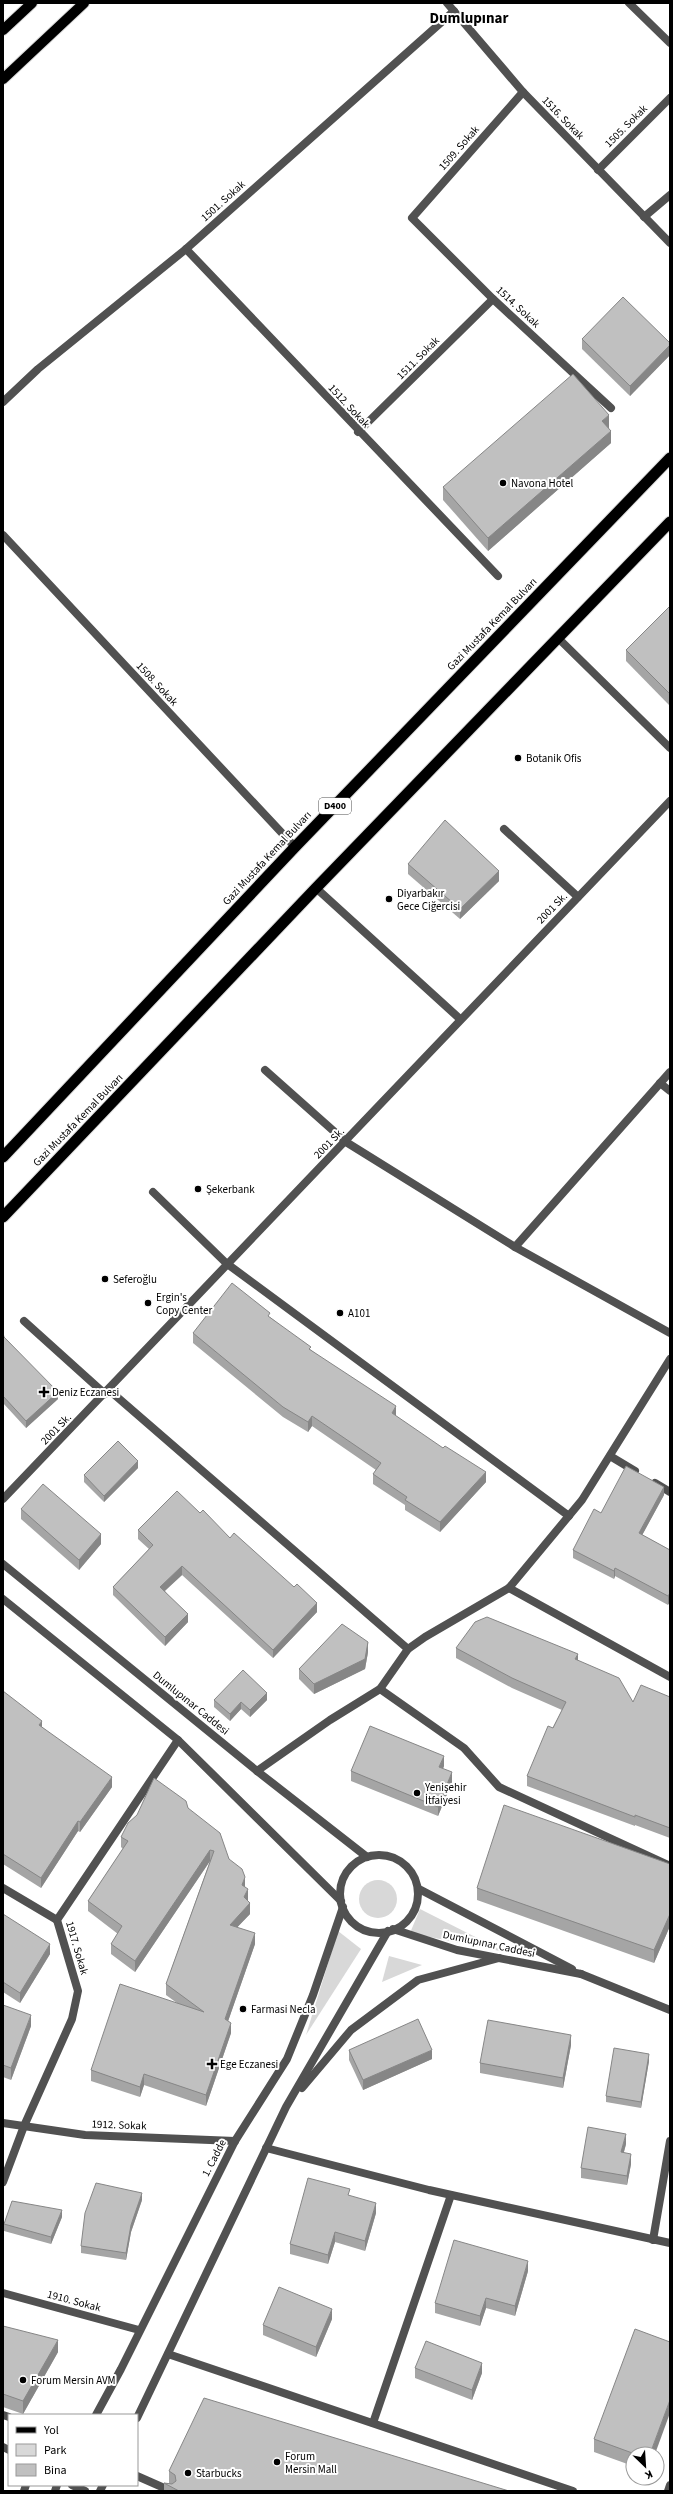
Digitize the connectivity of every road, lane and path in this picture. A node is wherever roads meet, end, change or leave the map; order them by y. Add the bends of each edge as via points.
1 (32, 3) edge
2 (84, 3) edge
3 (447, 3) edge
4 (629, 3) edge
5 (454, 11) junction
6 (3, 30) edge
7 (670, 43) edge
8 (3, 79) edge
9 (523, 92) junction
10 (670, 98) edge
11 (598, 170) junction
12 (670, 195) edge
13 (644, 217) junction
14 (412, 218) joint
15 (670, 243) edge
16 (186, 249) junction
17 (493, 299) junction
18 (3, 402) edge
19 (611, 408) dead end
20 (358, 432) junction
21 (670, 458) edge
22 (670, 522) edge
23 (3, 535) edge
24 (498, 576) dead end
25 (558, 638) junction
26 (670, 748) edge
27 (670, 801) edge
28 (504, 829) dead end
29 (295, 847) junction
30 (316, 888) junction
31 (578, 898) junction
32 (460, 1019) junction
33 (265, 1070) dead end
34 (670, 1072) edge
35 (660, 1083) junction
36 (670, 1091) edge
37 (346, 1142) junction
38 (3, 1157) edge
39 (153, 1192) dead end
40 (3, 1217) edge
41 (515, 1247) junction
42 (226, 1263) junction
43 (24, 1321) dead end
44 (670, 1333) edge
45 (670, 1359) edge
46 (107, 1392) junction
47 (610, 1456) junction
48 (670, 1492) edge
49 (3, 1499) edge
50 (569, 1516) junction
51 (3, 1564) edge
52 (509, 1588) junction
53 (3, 1599) edge
54 (408, 1649) junction
55 (670, 1677) edge
56 (380, 1690) junction
57 (178, 1740) junction
58 (258, 1771) junction
59 (367, 1857) junction
60 (670, 1866) edge
61 (3, 1888) edge
62 (419, 1889) junction
63 (342, 1904) junction
64 (57, 1920) junction
65 (390, 1930) junction
66 (499, 1958) junction
67 (581, 1974) junction
68 (670, 2010) edge
69 (286, 2107) junction
70 (3, 2123) edge
71 (24, 2126) junction
72 (235, 2140) junction
73 (670, 2141) edge
74 (266, 2148) junction
75 (3, 2182) edge
76 (451, 2195) junction
77 (653, 2240) junction
78 (670, 2243) edge
79 (3, 2293) edge
80 (140, 2330) junction
81 (168, 2354) junction
82 (97, 2414) edge
83 (138, 2416) edge
84 (373, 2423) junction
85 (138, 2476) edge
86 (670, 2485) edge
87 (74, 2486) edge
88 (169, 2490) edge
89 (86, 2491) edge
90 (573, 2491) edge
91 (668, 2491) edge

1 - 6 main road
2 - 8 main road
3 - 5 street, 1516. Sokak
4 - 7 street
5 - 9 street, 1516. Sokak
5 - 16 street, 1501. Sokak
9 - 11 street, 1516. Sokak
9 - 14 street, 1509. Sokak
10 - 11 street, 1505. Sokak
11 - 13 street, 1516. Sokak
12 - 13 street
13 - 15 street, 1516. Sokak
14 - 17 street, 1514. Sokak
16 - 18 street, 1501. Sokak via 38,369
16 - 20 street, 1512. Sokak
17 - 19 street, 1514. Sokak
17 - 20 street, 1511. Sokak
20 - 24 street, 1512. Sokak
21 - 29 highway, Gazi Mustafa Kemal Bulvarı / D400
22 - 25 highway, Gazi Mustafa Kemal Bulvarı
23 - 29 street, 1508. Sokak
25 - 26 street
25 - 30 highway, Gazi Mustafa Kemal Bulvarı
27 - 31 street, 2001 Sk.
28 - 31 street
29 - 38 highway, Gazi Mustafa Kemal Bulvarı / D400
30 - 32 street
30 - 40 highway, Gazi Mustafa Kemal Bulvarı
31 - 32 street, 2001 Sk.
32 - 37 street, 2001 Sk.
33 - 37 street
34 - 35 street
35 - 36 street
35 - 41 street
37 - 41 street
37 - 42 street, 2001 Sk.
39 - 42 street
41 - 44 street
42 - 46 street, 2001 Sk.
42 - 50 street
43 - 46 street
45 - 47 street
46 - 49 street, 2001 Sk.
46 - 54 street
47 - 48 street
47 - 50 street
50 - 52 street
51 - 58 street, Dumlupınar Caddesi
52 - 54 street
52 - 55 street
53 - 57 street
54 - 56 street
56 - 58 street via 330,1720
56 - 60 street via 464,1748 499,1787
57 - 63 street
57 - 64 street, 1917. Sokak
58 - 59 street, Dumlupınar Caddesi
59 - 62 street via 381,1855 394,1858 405,1865
59 - 63 street via 349,1869 343,1879
61 - 64 street
62 - 65 street via 414,1910 408,1920
62 - 67 street, Dumlupınar Caddesi
63 - 65 street via 353,1922 363,1929 376,1932
63 - 72 street, 1. Cadde via 313,1995 287,2059
64 - 71 street, 1917. Sokak via 78,1991 72,2019
65 - 66 street, Dumlupınar Caddesi via 457,1950
65 - 69 street
66 - 67 street, Dumlupınar Caddesi
66 - 69 street via 418,1980 351,2030
67 - 68 street, Dumlupınar Caddesi
69 - 74 street
70 - 71 street, 1912. Sokak
71 - 72 street, 1912. Sokak via 85,2135
71 - 75 street, 1917. Sokak
72 - 80 street, 1. Cadde
73 - 77 street
74 - 76 street
74 - 81 street
76 - 77 street
76 - 84 street
77 - 78 street
79 - 80 street, 1910. Sokak
80 - 82 street, 1. Cadde
81 - 83 street
81 - 84 street
84 - 90 street
85 - 88 street
86 - 91 street
87 - 89 street

